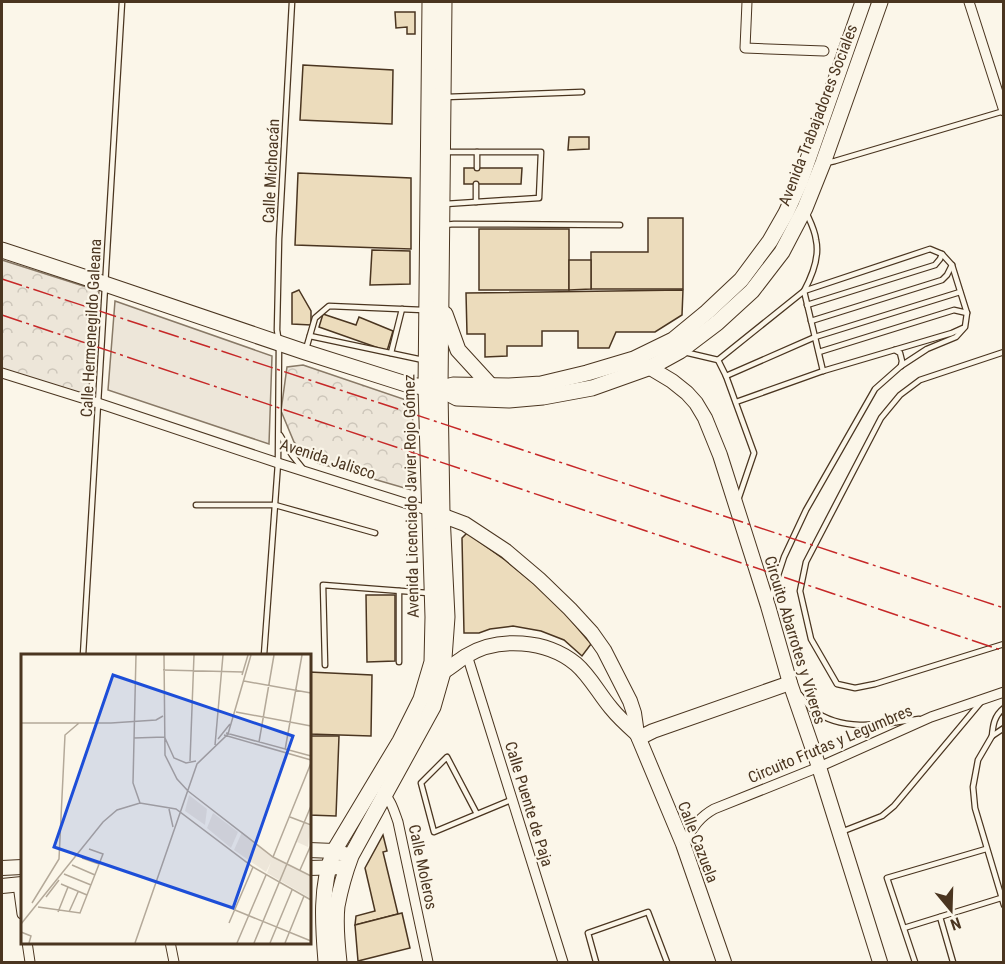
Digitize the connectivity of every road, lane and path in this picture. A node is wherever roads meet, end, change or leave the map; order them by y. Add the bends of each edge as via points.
1 (122, 2) edge
2 (292, 2) edge
3 (430, 2) edge
4 (444, 2) edge
5 (747, 2) edge
6 (863, 2) edge
7 (880, 2) edge
8 (969, 2) edge
9 (437, 28) junction
10 (824, 51) dead end
11 (582, 92) dead end
12 (443, 98) junction
13 (1004, 111) edge
14 (435, 152) junction
15 (477, 152) junction
16 (823, 163) junction
17 (477, 168) dead end
18 (476, 184) dead end
19 (476, 202) junction
20 (799, 203) junction
21 (435, 205) junction
22 (442, 225) junction
23 (620, 225) dead end
24 (2, 250) edge
25 (942, 254) junction
26 (952, 265) junction
27 (105, 284) junction
28 (804, 291) junction
29 (960, 292) junction
30 (441, 302) junction
31 (807, 305) junction
32 (402, 309) junction
33 (426, 310) junction
34 (967, 313) junction
35 (811, 321) junction
36 (965, 327) junction
37 (310, 336) junction
38 (815, 337) junction
39 (279, 343) junction
40 (894, 350) junction
41 (680, 351) junction
42 (305, 352) junction
43 (819, 352) junction
44 (1004, 352) edge
45 (391, 353) junction
46 (634, 359) junction
47 (426, 360) junction
48 (718, 360) junction
49 (901, 366) junction
50 (651, 367) junction
51 (823, 371) junction
52 (2, 373) edge
53 (726, 376) junction
54 (491, 386) junction
55 (433, 389) junction
56 (736, 402) junction
57 (98, 403) junction
58 (278, 433) junction
59 (278, 463) junction
60 (304, 471) junction
61 (196, 505) dead end
62 (275, 505) junction
63 (735, 506) junction
64 (436, 512) junction
65 (375, 533) dead end
66 (399, 591) junction
67 (439, 594) junction
68 (768, 606) junction
69 (1004, 644) edge
70 (83, 654) edge
71 (264, 654) edge
72 (467, 655) junction
73 (399, 662) dead end
74 (325, 665) dead end
75 (443, 672) junction
76 (790, 683) junction
77 (1004, 692) edge
78 (983, 700) junction
79 (1004, 708) edge
80 (634, 713) joint
81 (931, 717) junction
82 (1004, 728) edge
83 (638, 736) junction
84 (992, 736) junction
85 (393, 766) junction
86 (819, 767) junction
87 (379, 790) junction
88 (512, 800) junction
89 (477, 814) junction
90 (839, 832) junction
91 (683, 844) junction
92 (986, 849) junction
93 (310, 850) edge
94 (334, 851) junction
95 (349, 862) junction
96 (328, 866) junction
97 (21, 867) edge
98 (2, 868) edge
99 (310, 868) edge
100 (1004, 876) edge
101 (995, 879) junction
102 (20, 885) edge
103 (2, 886) edge
104 (1001, 898) junction
105 (1004, 906) edge
106 (940, 917) junction
107 (904, 928) junction
108 (27, 943) edge
109 (170, 943) edge
110 (30, 963) edge
111 (174, 963) edge
112 (326, 963) edge
113 (339, 963) edge
114 (428, 963) edge
115 (563, 963) edge
116 (596, 963) edge
117 (667, 963) edge
118 (724, 963) edge
119 (880, 963) edge
120 (915, 963) edge
121 (954, 963) edge

1 - 27 lane, Calle Hermenegildo Galeana
2 - 39 lane, Calle Michoacán via 279,240
3 - 9 main road, Avenida Licenciado Javier Rojo Gómez
4 - 9 main road, Avenida Licenciado Javier Rojo Gómez
5 - 10 street via 745,48
6 - 20 main road, Avenida Trabajadores Sociales
7 - 16 main road, Avenida Trabajadores Sociales
8 - 13 street
9 - 12 main road, Avenida Licenciado Javier Rojo Gómez
9 - 14 main road, Avenida Licenciado Javier Rojo Gómez
11 - 12 lane
12 - 14 main road, Avenida Licenciado Javier Rojo Gómez
13 - 16 lane
14 - 15 lane
14 - 21 main road, Avenida Licenciado Javier Rojo Gómez
15 - 17 lane
15 - 19 lane via 541,152 538,198
16 - 20 main road, Avenida Trabajadores Sociales
18 - 19 lane
19 - 21 lane
20 - 28 lane via 817,243 812,278
20 - 41 main road, Avenida Trabajadores Sociales via 782,252 752,291
20 - 46 main road, Avenida Trabajadores Sociales via 741,280 673,340
21 - 22 main road, Avenida Licenciado Javier Rojo Gómez
21 - 33 main road, Avenida Licenciado Javier Rojo Gómez
22 - 23 lane
22 - 30 main road, Avenida Licenciado Javier Rojo Gómez
24 - 27 main road
25 - 26 lane
25 - 28 lane via 930,249
25 - 31 lane via 935,265
26 - 29 lane
26 - 35 lane via 942,280
27 - 39 main road
27 - 57 lane, Calle Hermenegildo Galeana
28 - 31 lane
28 - 48 lane
29 - 34 lane
29 - 38 lane
30 - 54 main road via 458,350
30 - 55 main road, Avenida Licenciado Javier Rojo Gómez
31 - 35 lane
32 - 33 lane
32 - 37 lane via 329,306 315,318
32 - 45 lane
33 - 47 main road, Avenida Licenciado Javier Rojo Gómez
34 - 36 lane
34 - 43 lane via 954,310
35 - 38 lane
36 - 40 lane
36 - 49 lane via 956,337
37 - 42 lane
37 - 45 lane
38 - 43 lane
38 - 53 lane
39 - 42 main road
39 - 58 lane, Calle Michoacán
40 - 49 lane via 900,353
40 - 51 lane
41 - 48 lane
41 - 50 main road, Avenida Trabajadores Sociales
42 - 55 main road
43 - 51 lane
44 - 69 lane via 920,380 900,394 881,418 806,562 801,591 811,639 837,684 855,688 874,684
45 - 47 lane
46 - 50 main road, Circuito Abarrotes y Víveres
46 - 54 main road, Avenida Trabajadores Sociales via 541,384
47 - 55 main road, Avenida Licenciado Javier Rojo Gómez
48 - 53 lane
49 - 68 lane via 875,389 823,479 784,557
50 - 55 main road, Avenida Trabajadores Sociales via 592,388 543,397 457,398
50 - 63 main road, Circuito Abarrotes y Víveres via 696,403 720,455
51 - 56 lane
52 - 57 street, Avenida Jalisco
53 - 56 lane
54 - 55 main road, Avenida Trabajadores Sociales
55 - 64 main road, Avenida Licenciado Javier Rojo Gómez
56 - 63 lane via 754,453
57 - 59 street, Avenida Jalisco
57 - 70 lane, Calle Hermenegildo Galeana
58 - 59 lane, Calle Michoacán
58 - 60 lane
59 - 60 street, Avenida Jalisco
59 - 62 lane, Calle Michoacán
60 - 64 street, Avenida Jalisco
61 - 62 lane
62 - 65 lane
62 - 71 lane, Calle Michoacán
63 - 68 main road, Circuito Abarrotes y Víveres
64 - 67 main road, Avenida Licenciado Javier Rojo Gómez
64 - 80 main road, Avenida Jalisco via 465,524 506,551 570,609 604,650
66 - 67 lane
66 - 73 lane
66 - 74 lane via 322,585
67 - 75 main road, Avenida Licenciado Javier Rojo Gómez via 447,617
67 - 85 main road, Avenida Licenciado Javier Rojo Gómez via 432,662
68 - 76 main road, Circuito Abarrotes y Víveres
72 - 75 main road, Calle Cazuela
72 - 83 main road, Calle Cazuela via 509,643 558,652 577,665
72 - 88 street, Calle Puente de Paja
75 - 85 main road, Avenida Licenciado Javier Rojo Gómez via 433,707
76 - 81 lane via 812,710 835,722 873,726
76 - 83 main road
76 - 86 main road, Circuito Abarrotes y Víveres
77 - 78 street, Circuito Frutas y Legumbres
78 - 81 street, Circuito Frutas y Legumbres
78 - 90 lane via 894,806 882,816
79 - 84 lane via 994,721
80 - 83 main road, Calle Cazuela
81 - 86 street, Circuito Frutas y Legumbres
82 - 84 lane
83 - 91 main road, Calle Cazuela
84 - 92 lane via 978,760 973,787
85 - 87 main road, Avenida Licenciado Javier Rojo Gómez
86 - 90 main road, Circuito Abarrotes y Víveres
86 - 91 street, Circuito Frutas y Legumbres via 704,814
87 - 94 main road, Avenida Licenciado Javier Rojo Gómez
87 - 95 main road, Avenida Licenciado Javier Rojo Gómez
87 - 114 street, Calle Moleros via 393,807 398,822
88 - 89 lane
88 - 115 street, Calle Puente de Paja
89 - 89 lane via 434,832 421,783 447,757
90 - 119 main road, Circuito Abarrotes y Víveres
91 - 118 main road, Calle Cazuela
92 - 101 lane
92 - 107 lane via 887,878
93 - 94 main road
94 - 95 main road
94 - 96 main road, Avenida Licenciado Javier Rojo Gómez
95 - 96 main road
95 - 113 main road, Avenida Licenciado Javier Rojo Gómez via 338,906
96 - 99 main road
96 - 112 main road, Avenida Licenciado Javier Rojo Gómez via 323,906
97 - 98 main road
100 - 101 lane
101 - 104 lane
102 - 103 main road
104 - 105 lane
104 - 106 lane
106 - 107 lane
106 - 121 lane
107 - 120 lane
108 - 110 street
109 - 111 street
116 - 117 lane via 588,933 648,912

